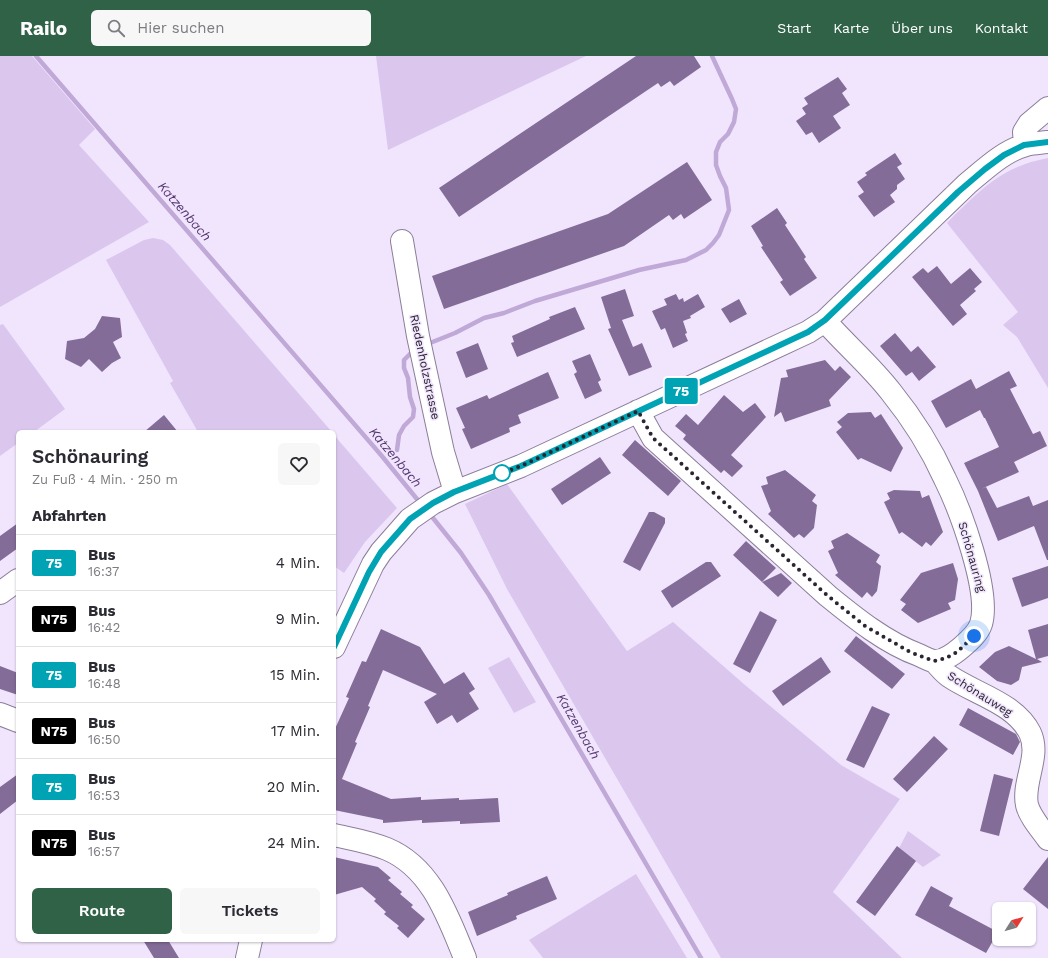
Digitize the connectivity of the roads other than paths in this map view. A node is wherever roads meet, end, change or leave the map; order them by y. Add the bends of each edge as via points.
1 (1048, 108) edge
2 (1048, 142) edge
3 (1024, 145) junction
4 (402, 241) dead end
5 (825, 320) junction
6 (638, 411) junction
7 (454, 492) junction
8 (16, 581) edge
9 (0, 593) edge
10 (336, 643) edge
11 (934, 661) junction
12 (0, 714) edge
13 (16, 720) edge
14 (336, 835) edge
15 (1048, 839) edge
16 (250, 942) edge
17 (246, 958) edge
18 (465, 958) edge

1 - 3 street via 1029,124 1024,132
2 - 3 street
3 - 5 street via 1004,155 967,184
4 - 7 street, Riedenholzstrasse via 418,336
5 - 6 street via 802,335
5 - 11 street, Schönauring via 891,391 913,422 946,479 971,547 982,590 984,606 981,624 974,636 957,652
6 - 7 street via 521,466
6 - 11 street via 653,438 828,596 865,626 910,652
7 - 10 street via 415,515 391,540 373,564
8 - 9 street
11 - 15 street, Schönauweg via 949,676 1008,709 1022,721 1031,734 1034,752 1026,797 1028,807
12 - 13 street
14 - 18 street via 388,850 419,872 432,887 444,908
16 - 17 street

